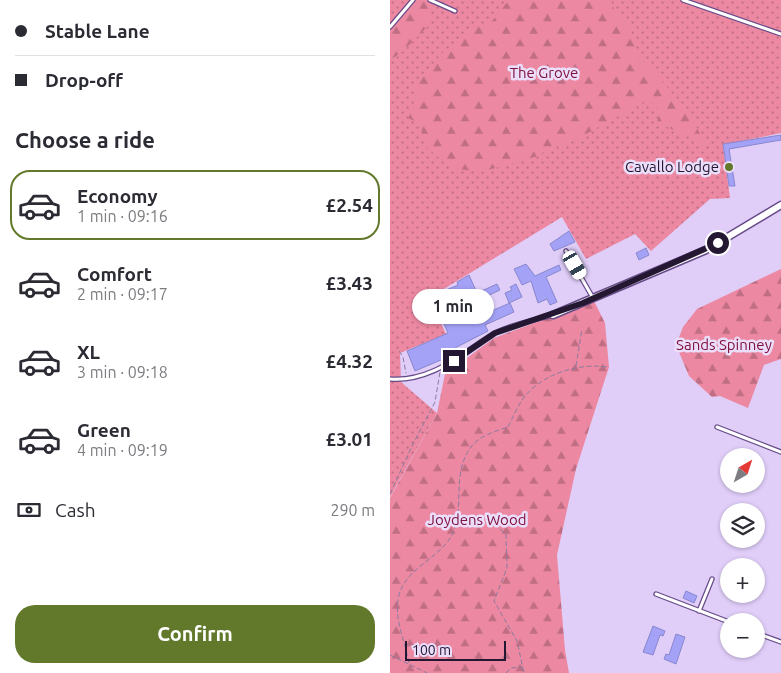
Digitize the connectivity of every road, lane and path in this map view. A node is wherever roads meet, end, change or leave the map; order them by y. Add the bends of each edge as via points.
1 (413, 0) edge
2 (430, 0) edge
3 (683, 0) edge
4 (455, 11) dead end
5 (390, 28) edge
6 (781, 34) edge
7 (781, 205) edge
8 (566, 251) dead end
9 (594, 299) junction
10 (553, 315) joint
11 (582, 329) dead end
12 (399, 351) dead end
13 (576, 367) junction
14 (608, 367) dead end
15 (441, 369) junction
16 (407, 378) junction
17 (390, 379) edge
18 (717, 427) dead end
19 (781, 452) edge
20 (391, 489) edge
21 (390, 494) edge
22 (458, 519) junction
23 (712, 579) dead end
24 (656, 594) dead end
25 (699, 611) junction
26 (720, 619) edge
27 (765, 636) edge
28 (781, 642) edge
29 (390, 655) edge
30 (409, 663) junction
31 (522, 666) junction
32 (427, 673) edge
33 (506, 673) edge
34 (524, 673) edge

1 - 5 lane
2 - 4 lane
3 - 6 lane
7 - 9 street via 706,250
8 - 9 lane
9 - 10 street
10 - 15 lane via 495,333
11 - 13 path
12 - 16 path
13 - 14 path
13 - 22 path via 534,386 508,427 484,436 467,451 458,486
15 - 16 lane
15 - 20 path via 435,402
16 - 17 lane
18 - 19 lane
20 - 21 path
22 - 30 path via 450,537 409,578 400,594 400,628
22 - 31 path via 486,518 506,534 507,568 494,601 517,641
23 - 25 lane
24 - 25 lane
25 - 26 lane
27 - 28 lane
29 - 30 path
30 - 32 path
31 - 33 path via 511,668
31 - 34 path

